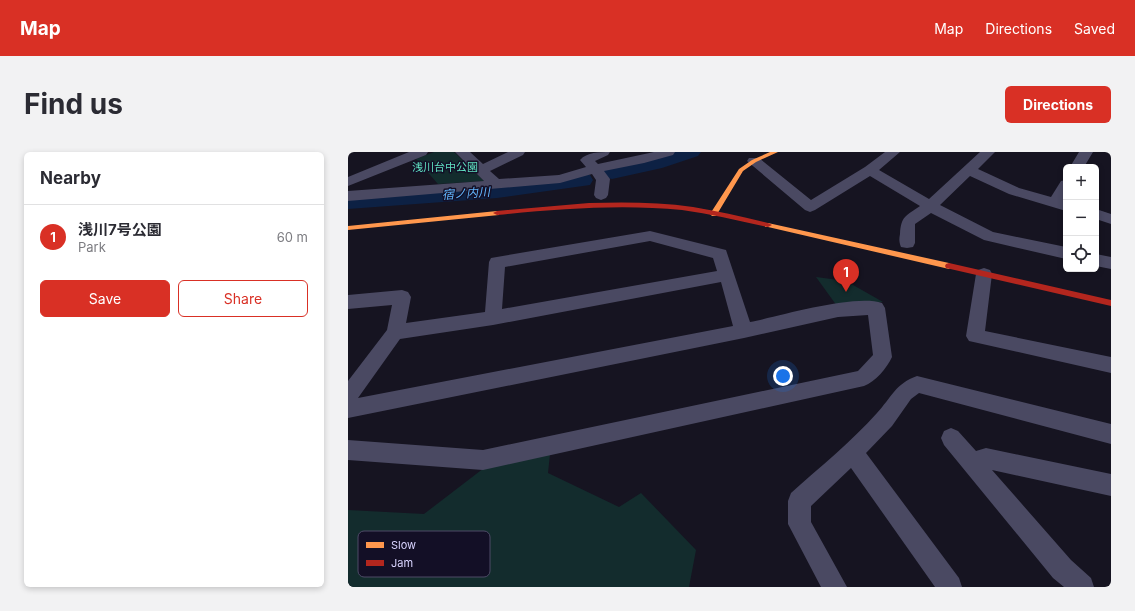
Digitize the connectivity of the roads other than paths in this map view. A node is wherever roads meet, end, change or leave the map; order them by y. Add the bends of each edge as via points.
1 (421, 152) edge
2 (462, 152) edge
3 (518, 152) edge
4 (603, 152) edge
5 (668, 152) edge
6 (893, 152) edge
7 (988, 152) edge
8 (1086, 152) edge
9 (763, 156) edge
10 (1079, 164) edge
11 (595, 169) junction
12 (481, 170) junction
13 (870, 170) junction
14 (969, 170) junction
15 (348, 182) edge
16 (496, 184) junction
17 (1063, 194) edge
18 (601, 195) dead end
19 (348, 196) edge
20 (691, 200) dead end
21 (716, 204) junction
22 (1060, 205) edge
23 (930, 206) junction
24 (714, 214) junction
25 (1099, 215) edge
26 (1111, 219) edge
27 (348, 228) edge
28 (907, 243) dead end
29 (1063, 252) edge
30 (1099, 261) edge
31 (1111, 263) edge
32 (984, 274) junction
33 (727, 275) junction
34 (348, 302) edge
35 (1111, 303) edge
36 (493, 318) junction
37 (744, 331) junction
38 (395, 332) junction
39 (1111, 365) edge
40 (348, 396) edge
41 (348, 409) edge
42 (1111, 434) edge
43 (950, 438) dead end
44 (348, 450) edge
45 (852, 452) junction
46 (972, 463) junction
47 (1111, 485) edge
48 (834, 587) edge
49 (950, 587) edge
50 (1082, 587) edge

1 - 15 street
2 - 12 street
3 - 12 street
4 - 11 street via 587,160
5 - 11 street
6 - 13 street
7 - 14 street
8 - 10 street
9 - 13 street via 810,207
9 - 21 street via 741,170
11 - 16 street via 560,179
11 - 18 street via 603,179
12 - 16 street
13 - 23 street
14 - 22 street via 1014,191
14 - 23 street
16 - 19 street
17 - 22 street
20 - 21 street
21 - 24 street
23 - 28 street via 908,222
23 - 29 street via 989,236
24 - 27 street via 682,208 594,205
24 - 32 street
25 - 26 street
30 - 31 street
32 - 35 street
32 - 39 street via 975,336
33 - 36 street
33 - 36 street via 720,254 650,236 497,262
33 - 37 street
34 - 38 street via 402,297
36 - 38 street
37 - 41 street
37 - 44 street via 838,310 876,308 883,357 864,378 483,460
38 - 40 street
42 - 45 street via 917,384 904,392 884,419
43 - 46 street
45 - 48 street via 799,501 800,524
45 - 49 street
46 - 47 street via 986,458
46 - 50 street via 1062,569

